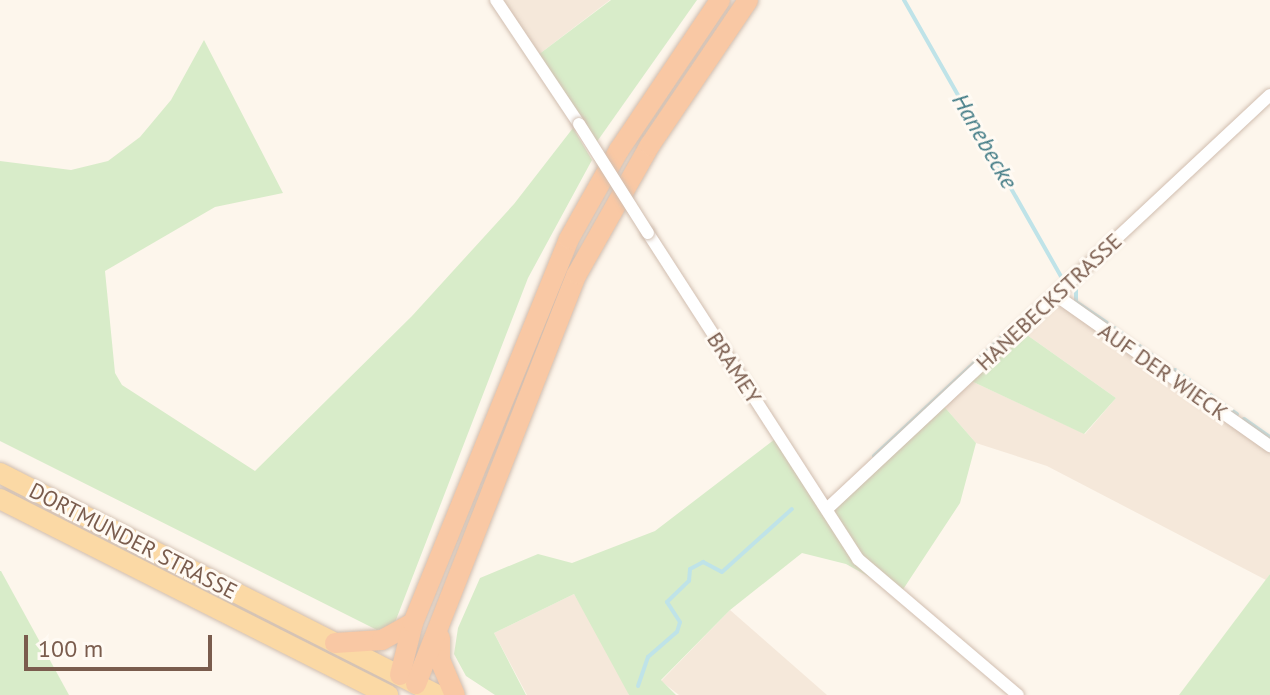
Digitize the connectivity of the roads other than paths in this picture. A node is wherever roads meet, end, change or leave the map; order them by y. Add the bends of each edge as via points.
1 (496, 0) edge
2 (720, 0) edge
3 (748, 0) edge
4 (1270, 95) edge
5 (1057, 296) junction
6 (1270, 446) edge
7 (0, 473) edge
8 (0, 499) edge
9 (828, 508) junction
10 (413, 623) junction
11 (439, 631) junction
12 (335, 643) junction
13 (398, 689) edge
14 (438, 695) edge
15 (455, 695) edge
16 (1018, 695) edge

1 - 9 street, BRAMEY, bridge
2 - 10 highway via 619,150 569,239
3 - 11 highway via 650,145 577,274
4 - 5 street, HANEBECKSTRASSE
5 - 6 street, AUF DER WIECK
5 - 9 street, HANEBECKSTRASSE
7 - 12 main road, DORTMUNDER STRASSE
8 - 13 main road, DORTMUNDER STRASSE
9 - 16 street, BRAMEY via 871,573
10 - 12 highway via 382,640
10 - 13 highway
11 - 13 highway
11 - 15 highway via 440,660
12 - 13 main road, DORTMUNDER STRASSE
13 - 14 main road, DORTMUNDER STRASSE

